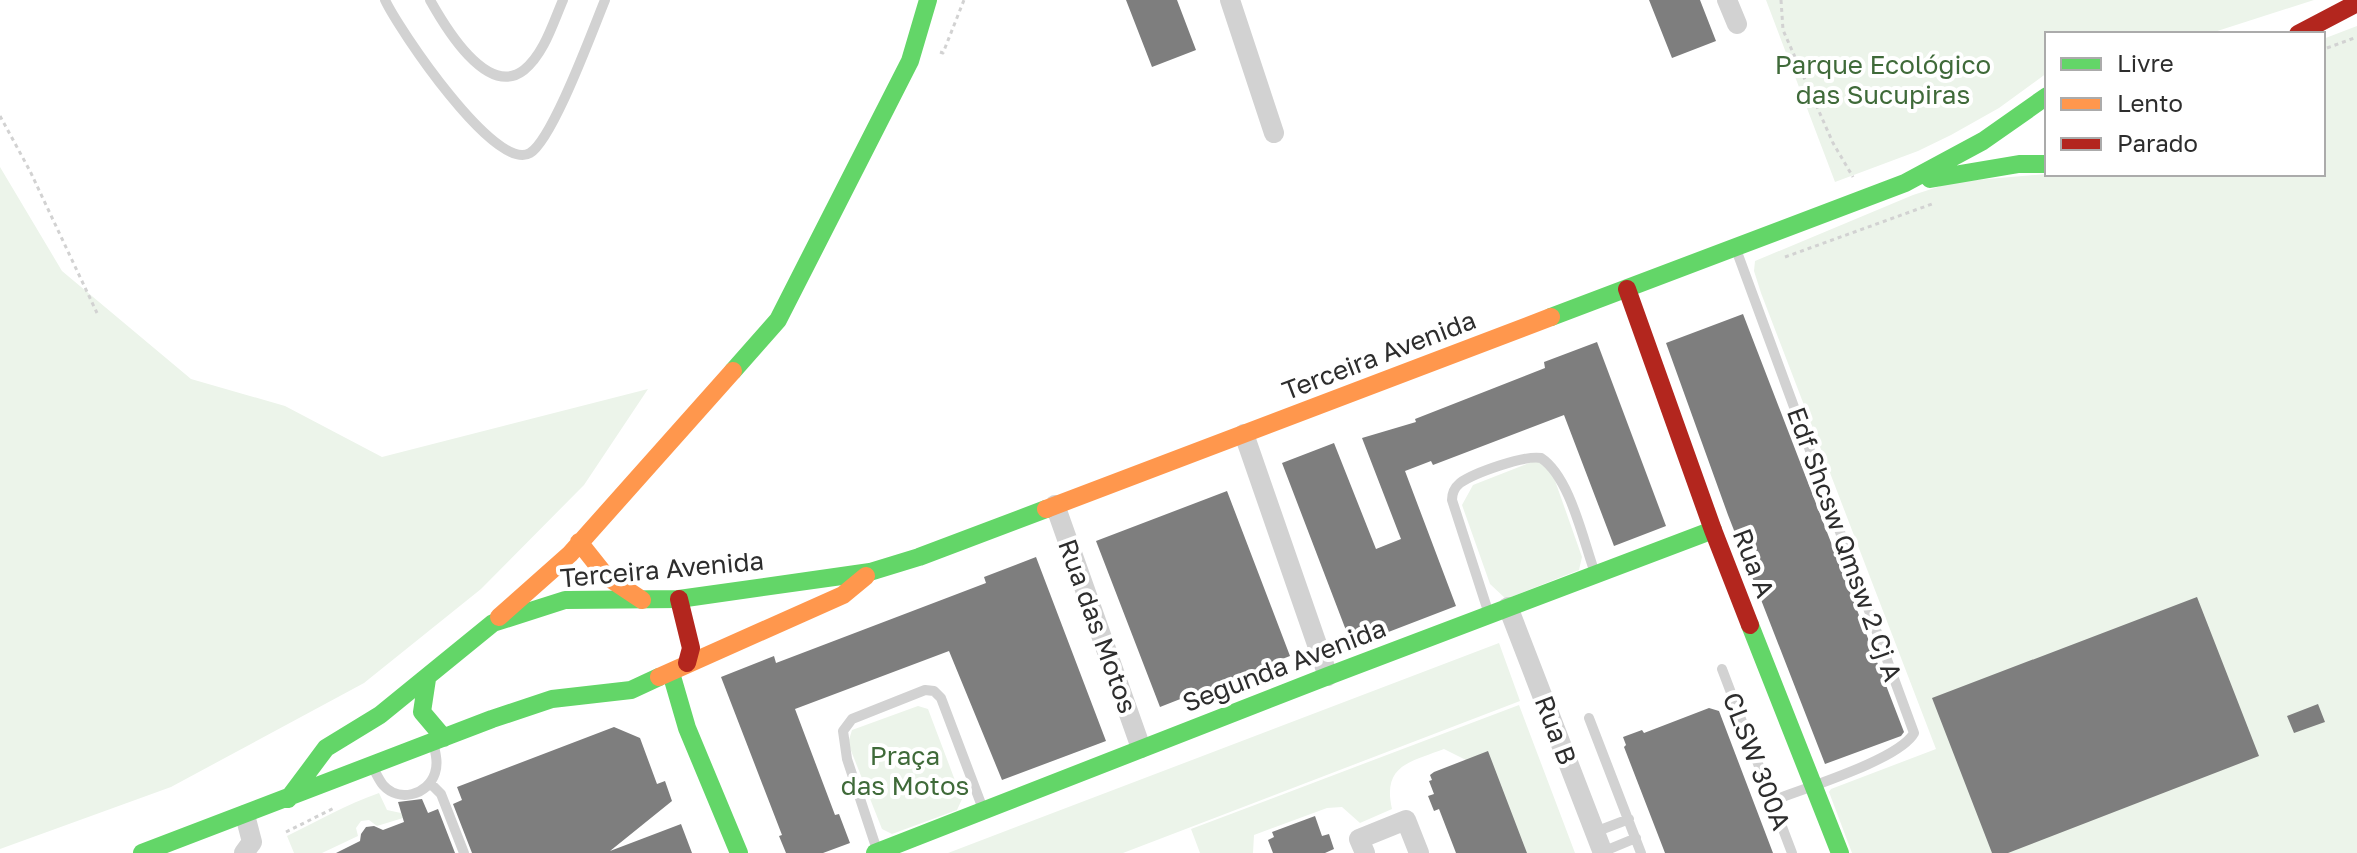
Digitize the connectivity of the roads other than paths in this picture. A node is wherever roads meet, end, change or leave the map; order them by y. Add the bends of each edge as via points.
1 (385, 0) edge
2 (430, 0) edge
3 (563, 0) edge
4 (605, 0) edge
5 (928, 0) edge
6 (1230, 0) edge
7 (1727, 0) edge
8 (2355, 6) edge
9 (1737, 24) dead end
10 (2299, 32) edge
11 (2045, 98) edge
12 (2028, 111) junction
13 (1274, 133) dead end
14 (2039, 152) edge
15 (1905, 183) junction
16 (1735, 246) junction
17 (1627, 289) junction
18 (1244, 434) junction
19 (1055, 505) junction
20 (1713, 530) junction
21 (574, 548) junction
22 (870, 572) junction
23 (1595, 575) junction
24 (679, 599) junction
25 (565, 600) junction
26 (643, 601) junction
27 (1499, 611) junction
28 (493, 623) junction
29 (679, 668) junction
30 (1722, 669) dead end
31 (1328, 676) junction
32 (427, 679) junction
33 (631, 690) junction
34 (1589, 718) dead end
35 (687, 728) junction
36 (439, 740) junction
37 (1141, 748) junction
38 (372, 766) junction
39 (430, 783) junction
40 (1813, 785) junction
41 (288, 799) junction
42 (1772, 801) junction
43 (984, 812) junction
44 (245, 815) junction
45 (1629, 819) junction
46 (1636, 838) junction
47 (1600, 846) edge
48 (876, 852) edge
49 (142, 853) edge
50 (244, 853) edge
51 (464, 853) edge
52 (739, 853) edge
53 (1365, 853) edge
54 (1419, 853) edge
55 (1641, 853) edge
56 (1792, 853) edge
57 (1840, 853) edge

1 - 4 lane via 448,95 499,144 523,155 532,152 552,123
2 - 3 lane via 468,56 485,71 505,76 521,73 536,56
5 - 21 street via 910,61 778,320
6 - 13 street
7 - 9 street
8 - 10 street
11 - 12 street
12 - 14 street via 2026,125
12 - 15 street
14 - 15 street via 2019,164
15 - 16 street, Terceira Avenida
16 - 17 street, Terceira Avenida
16 - 40 lane, Edf Shcsw Qmsw 2 Cj A via 1914,733 1882,758
17 - 18 street, Terceira Avenida
17 - 20 street, Rua A
18 - 19 street, Terceira Avenida
18 - 31 street
19 - 22 street, Terceira Avenida
19 - 37 street, Rua das Motos
20 - 23 street, Segunda Avenida
20 - 40 street, Rua A
21 - 25 street
21 - 26 street via 619,589
21 - 28 street
22 - 24 street, Terceira Avenida
22 - 29 street, Terceira Avenida via 843,595
23 - 27 street, Segunda Avenida
23 - 27 lane via 1555,470 1541,458 1520,458 1463,481 1452,494
24 - 26 street, Terceira Avenida
24 - 29 street via 691,648
25 - 26 street, Terceira Avenida
25 - 28 street, Terceira Avenida
27 - 31 street, Segunda Avenida
27 - 47 street, Rua B
28 - 32 street, Terceira Avenida
29 - 33 street, Terceira Avenida
29 - 35 street
30 - 42 lane, CLSW 300A
31 - 37 street, Segunda Avenida
32 - 36 street via 422,712
32 - 41 street, Terceira Avenida via 326,748
33 - 35 street
33 - 36 street, Terceira Avenida via 552,699
34 - 45 lane
35 - 52 street
36 - 38 street, Terceira Avenida
36 - 39 lane
37 - 43 street, Segunda Avenida
38 - 39 lane via 393,793 416,794
38 - 41 street, Terceira Avenida
39 - 51 lane via 441,794
40 - 42 lane
40 - 57 street, Rua A
41 - 44 street, Terceira Avenida
42 - 56 lane, CLSW 300A
43 - 48 street, Segunda Avenida
43 - 48 lane via 941,698 925,690 852,719 843,731
44 - 49 street, Terceira Avenida
44 - 50 street via 252,842
45 - 46 lane
45 - 47 lane
46 - 47 lane
46 - 55 lane
53 - 54 street via 1359,839 1406,820

